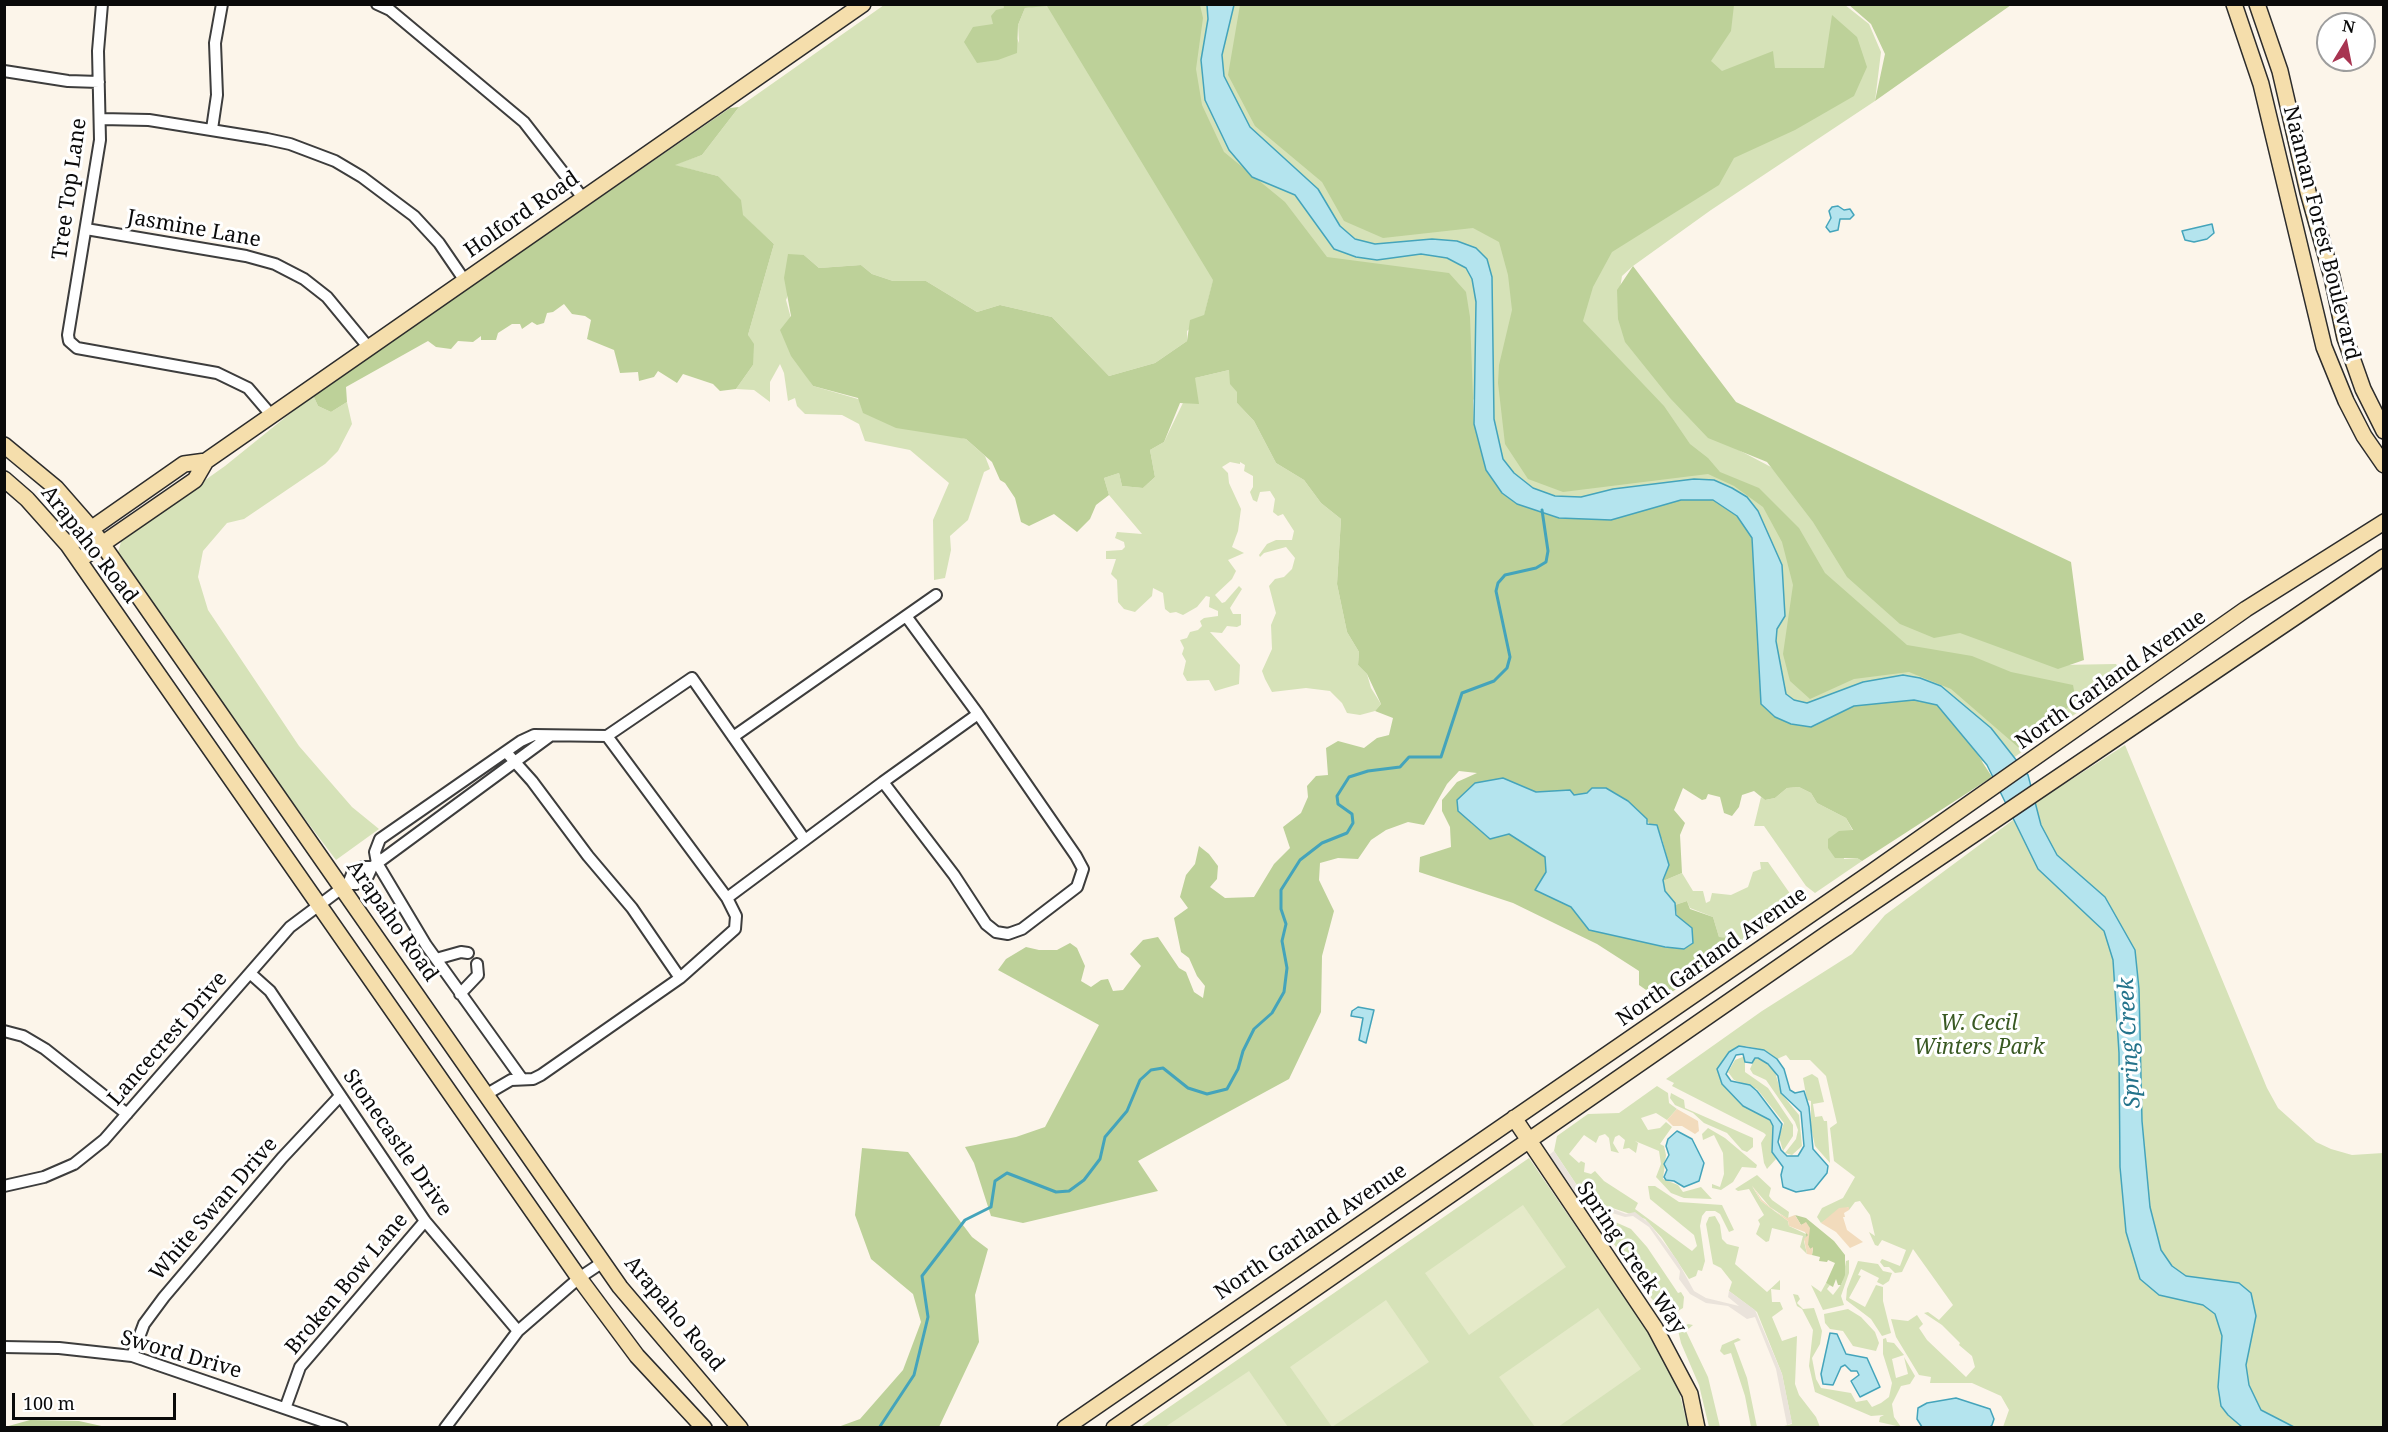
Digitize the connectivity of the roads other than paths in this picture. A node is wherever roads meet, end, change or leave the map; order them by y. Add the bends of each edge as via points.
1 (102, 4) edge
2 (222, 4) edge
3 (377, 4) edge
4 (863, 4) edge
5 (2234, 4) edge
6 (2257, 4) edge
7 (4, 71) edge
8 (99, 82) junction
9 (101, 118) junction
10 (212, 129) junction
11 (583, 198) junction
12 (86, 229) junction
13 (2332, 277) junction
14 (465, 281) junction
15 (2309, 281) junction
16 (369, 348) junction
17 (272, 416) junction
18 (2384, 431) edge
19 (4, 445) edge
20 (206, 461) junction
21 (2384, 465) edge
22 (4, 479) edge
23 (2384, 522) edge
24 (91, 528) junction
25 (102, 544) junction
26 (68, 545) junction
27 (2384, 557) edge
28 (79, 561) junction
29 (936, 595) dead end
30 (906, 616) junction
31 (978, 714) junction
32 (550, 736) junction
33 (607, 736) junction
34 (733, 737) junction
35 (506, 752) junction
36 (514, 763) junction
37 (883, 782) junction
38 (805, 840) junction
39 (375, 865) junction
40 (342, 888) junction
41 (727, 898) junction
42 (318, 904) junction
43 (468, 953) dead end
44 (436, 959) junction
45 (477, 964) dead end
46 (251, 974) junction
47 (680, 978) junction
48 (460, 994) junction
49 (4, 1031) edge
50 (522, 1079) junction
51 (487, 1094) junction
52 (340, 1096) junction
53 (127, 1114) junction
54 (1514, 1118) junction
55 (1528, 1143) junction
56 (4, 1186) edge
57 (425, 1221) junction
58 (603, 1262) junction
59 (579, 1278) junction
60 (518, 1331) junction
61 (4, 1347) edge
62 (132, 1356) junction
63 (286, 1406) junction
64 (342, 1428) edge
65 (445, 1428) edge
66 (704, 1428) edge
67 (740, 1428) edge
68 (1065, 1428) edge
69 (1114, 1428) edge
70 (1697, 1428) edge

1 - 8 street, Tree Top Lane
2 - 10 street via 215,42
3 - 11 street via 390,10 524,122
4 - 11 main road, Holford Road
5 - 15 main road, Naaman Forest Boulevard via 2261,84
6 - 13 main road, Naaman Forest Boulevard via 2280,71
7 - 8 street
8 - 9 street, Tree Top Lane
9 - 10 street
9 - 12 street, Tree Top Lane
10 - 14 street via 290,144 335,161 362,177 414,216 439,243
11 - 14 main road, Holford Road
12 - 16 street, Jasmine Lane via 275,264 327,297
12 - 17 street, Tree Top Lane via 69,341 77,348 217,373 248,388
13 - 15 main road
13 - 18 main road, Naaman Forest Boulevard via 2345,338
14 - 16 main road, Holford Road
15 - 21 main road, Naaman Forest Boulevard via 2334,373 2364,436
16 - 17 main road, Holford Road
17 - 20 main road, Holford Road
19 - 24 main road, Arapaho Road via 56,488
20 - 24 main road, Holford Road via 184,464
20 - 25 main road, Holford Road via 195,480
22 - 26 main road, Arapaho Road
23 - 54 main road, North Garland Avenue via 2246,609
24 - 25 main road, Arapaho Road
24 - 26 main road, Holford Road
25 - 28 main road, Holford Road
25 - 40 main road, Arapaho Road
26 - 28 main road, Arapaho Road
27 - 55 main road via 2097,749
28 - 42 main road, Arapaho Road
29 - 30 street
30 - 31 street
30 - 34 street
31 - 37 street
31 - 37 street via 1083,868 1077,887 1022,929 1008,934 996,932 986,924
32 - 33 street
32 - 35 street via 534,735
32 - 36 street
33 - 34 street via 692,678
33 - 41 street
34 - 38 street
35 - 36 street
35 - 39 street via 380,839
36 - 39 street
36 - 47 street via 632,908
37 - 38 street
38 - 41 street
39 - 44 street
40 - 42 street, Lancecrest Drive
40 - 51 main road, Arapaho Road
41 - 47 street via 736,916 735,929
42 - 46 street, Lancecrest Drive via 290,927
42 - 59 main road, Arapaho Road
43 - 44 street
44 - 48 street
45 - 48 street via 478,975
46 - 52 street, Stonecastle Drive via 270,991
46 - 53 street, Lancecrest Drive
47 - 50 street via 541,1075
48 - 50 street
49 - 53 street via 45,1049
50 - 51 street via 511,1080
51 - 58 main road, Arapaho Road
52 - 57 street, Stonecastle Drive
52 - 62 street, White Swan Drive via 164,1297 144,1324
53 - 56 street, Lancecrest Drive via 104,1140 74,1164
54 - 55 main road, Spring Creek Way
54 - 68 main road, North Garland Avenue
55 - 69 main road
55 - 70 main road, Spring Creek Way via 1655,1328 1690,1394
57 - 60 street, Stonecastle Drive
57 - 63 street, Broken Bow Lane via 300,1367
58 - 59 street
58 - 67 main road, Arapaho Road via 659,1335
59 - 60 street
59 - 66 main road, Arapaho Road via 637,1356
60 - 65 street
61 - 62 street, Sword Drive via 59,1347
62 - 63 street, Sword Drive
63 - 64 street, Sword Drive

